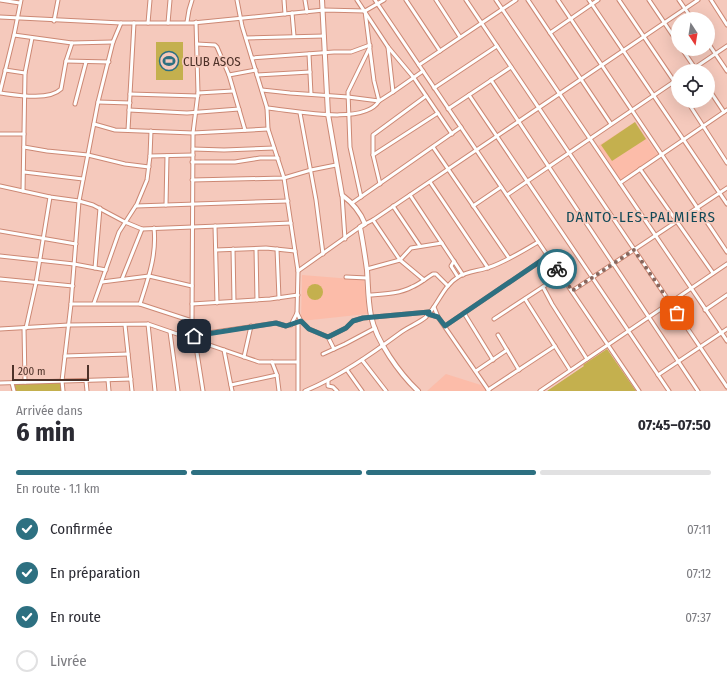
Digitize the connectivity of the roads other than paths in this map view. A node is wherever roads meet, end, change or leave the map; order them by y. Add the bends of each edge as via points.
1 (0, 0) edge
2 (58, 0) edge
3 (150, 0) edge
4 (170, 0) edge
5 (192, 0) edge
6 (237, 0) edge
7 (284, 0) edge
8 (305, 0) edge
9 (322, 0) edge
10 (357, 0) edge
11 (375, 0) edge
12 (384, 0) edge
13 (406, 0) edge
14 (436, 0) edge
15 (466, 0) edge
16 (496, 0) edge
17 (516, 0) edge
18 (528, 0) edge
19 (558, 0) edge
20 (589, 0) edge
21 (598, 0) edge
22 (619, 0) edge
23 (649, 0) edge
24 (679, 0) edge
25 (698, 0) edge
26 (711, 0) edge
27 (20, 1) edge
28 (378, 4) junction
29 (592, 4) junction
30 (502, 9) junction
31 (685, 9) junction
32 (324, 10) junction
33 (365, 11) junction
34 (307, 12) junction
35 (687, 12) edge
36 (292, 13) junction
37 (285, 14) junction
38 (0, 17) edge
39 (17, 18) junction
40 (240, 18) junction
41 (571, 19) junction
42 (54, 21) junction
43 (187, 22) junction
44 (196, 22) junction
45 (121, 23) junction
46 (134, 23) junction
47 (148, 23) junction
48 (168, 23) junction
49 (481, 23) junction
50 (664, 23) junction
51 (727, 25) edge
52 (550, 33) junction
53 (671, 33) edge
54 (14, 35) junction
55 (294, 36) junction
56 (324, 36) junction
57 (460, 37) junction
58 (644, 37) junction
59 (32, 38) junction
60 (246, 38) junction
61 (113, 42) junction
62 (72, 43) junction
63 (197, 44) junction
64 (370, 46) junction
65 (388, 46) junction
66 (497, 46) junction
67 (727, 46) edge
68 (440, 51) junction
69 (623, 51) junction
70 (326, 52) junction
71 (309, 54) junction
72 (715, 54) joint
73 (713, 56) edge
74 (252, 58) junction
75 (66, 61) junction
76 (86, 62) junction
77 (109, 62) junction
78 (703, 64) edge
79 (419, 65) junction
80 (601, 66) junction
81 (511, 67) junction
82 (5, 70) junction
83 (256, 70) junction
84 (727, 71) edge
85 (310, 72) junction
86 (423, 72) junction
87 (25, 73) junction
88 (229, 75) junction
89 (257, 75) junction
90 (414, 78) junction
91 (671, 78) edge
92 (491, 80) junction
93 (581, 80) junction
94 (671, 84) edge
95 (434, 88) junction
96 (262, 90) junction
97 (233, 91) junction
98 (393, 92) junction
99 (0, 93) edge
100 (130, 94) junction
101 (311, 94) junction
102 (560, 94) junction
103 (198, 95) junction
104 (469, 95) junction
105 (24, 96) junction
106 (328, 96) junction
107 (426, 96) junction
108 (654, 96) junction
109 (348, 97) junction
110 (715, 97) edge
111 (379, 101) junction
112 (98, 102) junction
113 (130, 103) junction
114 (75, 104) dead end
115 (267, 108) junction
116 (539, 108) junction
117 (691, 108) edge
118 (239, 109) junction
119 (448, 109) junction
120 (129, 110) junction
121 (632, 110) junction
122 (726, 111) edge
123 (196, 112) junction
124 (300, 113) junction
125 (438, 113) junction
126 (328, 114) junction
127 (348, 115) junction
128 (519, 122) junction
129 (94, 124) junction
130 (611, 124) junction
131 (703, 126) junction
132 (461, 127) junction
133 (268, 129) junction
134 (128, 130) junction
135 (245, 130) junction
136 (151, 131) junction
137 (193, 133) junction
138 (0, 134) edge
139 (24, 134) junction
140 (452, 134) junction
141 (497, 136) junction
142 (590, 139) junction
143 (683, 140) junction
144 (24, 147) junction
145 (433, 147) junction
146 (274, 148) junction
147 (193, 149) junction
148 (476, 150) junction
149 (569, 153) junction
150 (193, 154) junction
151 (662, 154) junction
152 (88, 155) junction
153 (373, 155) junction
154 (150, 156) junction
155 (167, 156) junction
156 (278, 158) junction
157 (192, 162) junction
158 (727, 163) edge
159 (336, 165) junction
160 (149, 167) junction
161 (549, 167) junction
162 (448, 169) junction
163 (640, 169) junction
164 (311, 170) junction
165 (24, 172) junction
166 (284, 178) junction
167 (83, 179) junction
168 (192, 180) junction
169 (528, 181) junction
170 (430, 182) junction
171 (620, 183) junction
172 (380, 184) junction
173 (0, 186) edge
174 (501, 187) junction
175 (727, 188) edge
176 (23, 191) junction
177 (719, 193) junction
178 (342, 195) junction
179 (410, 195) junction
180 (507, 195) junction
181 (50, 197) junction
182 (361, 197) junction
183 (79, 201) junction
184 (288, 201) junction
185 (352, 203) junction
186 (192, 204) junction
187 (727, 204) edge
188 (166, 205) junction
189 (136, 206) junction
190 (393, 206) junction
191 (473, 206) junction
192 (100, 208) junction
193 (697, 208) junction
194 (373, 220) junction
195 (677, 221) junction
196 (125, 222) junction
197 (291, 223) junction
198 (365, 224) junction
199 (215, 226) junction
200 (192, 227) junction
201 (360, 227) junction
202 (154, 228) junction
203 (142, 229) junction
204 (0, 231) edge
205 (655, 236) junction
206 (44, 239) junction
207 (345, 239) junction
208 (538, 242) junction
209 (442, 243) junction
210 (76, 244) junction
211 (420, 246) junction
212 (256, 248) junction
213 (232, 249) junction
214 (216, 250) junction
215 (277, 250) junction
216 (634, 250) junction
217 (295, 251) junction
218 (727, 252) edge
219 (323, 254) junction
220 (0, 256) edge
221 (548, 256) junction
222 (509, 258) junction
223 (40, 260) junction
224 (400, 260) junction
225 (454, 261) junction
226 (74, 264) junction
227 (613, 264) junction
228 (727, 264) edge
229 (95, 268) junction
230 (488, 268) junction
231 (367, 269) junction
232 (106, 270) junction
233 (298, 271) junction
234 (463, 274) junction
235 (713, 274) junction
236 (561, 275) junction
237 (149, 276) junction
238 (346, 276) dead end
239 (458, 277) junction
240 (593, 277) junction
241 (122, 278) junction
242 (367, 278) junction
243 (0, 279) edge
244 (424, 280) junction
245 (102, 282) junction
246 (36, 283) junction
247 (446, 285) junction
248 (73, 286) junction
249 (192, 286) junction
250 (543, 287) junction
251 (691, 289) junction
252 (572, 291) junction
253 (298, 295) junction
254 (369, 295) junction
255 (727, 295) edge
256 (278, 298) junction
257 (525, 298) junction
258 (257, 300) junction
259 (234, 301) junction
260 (670, 302) junction
261 (217, 303) junction
262 (71, 304) junction
263 (94, 304) junction
264 (140, 304) junction
265 (192, 304) junction
266 (434, 307) junction
267 (705, 310) junction
268 (297, 313) junction
269 (429, 313) junction
270 (464, 313) junction
271 (649, 316) junction
272 (371, 317) junction
273 (438, 317) junction
274 (494, 319) dead end
275 (192, 322) junction
276 (299, 322) junction
277 (148, 324) junction
278 (69, 325) junction
279 (125, 325) junction
280 (291, 325) junction
281 (251, 326) junction
282 (445, 326) junction
283 (25, 328) junction
284 (375, 328) junction
285 (0, 329) edge
286 (727, 329) edge
287 (628, 330) junction
288 (170, 332) junction
289 (721, 333) junction
290 (498, 335) dead end
291 (194, 336) junction
292 (328, 337) junction
293 (195, 340) junction
294 (727, 342) edge
295 (607, 345) junction
296 (383, 346) junction
297 (555, 346) junction
298 (700, 347) junction
299 (334, 349) junction
300 (224, 350) junction
301 (507, 350) junction
302 (128, 354) junction
303 (323, 354) dead end
304 (65, 356) junction
305 (244, 357) junction
306 (586, 359) junction
307 (362, 360) junction
308 (493, 360) junction
309 (679, 361) junction
310 (272, 362) junction
311 (297, 362) junction
312 (347, 370) junction
313 (519, 370) junction
314 (570, 370) junction
315 (476, 371) junction
316 (277, 375) junction
317 (658, 375) junction
318 (130, 379) junction
319 (108, 380) junction
320 (62, 381) junction
321 (86, 381) junction
322 (328, 381) junction
323 (12, 382) junction
324 (25, 382) junction
325 (0, 383) edge
326 (231, 385) junction
327 (328, 386) junction
328 (727, 387) edge
329 (327, 390) edge
330 (416, 390) edge
331 (489, 390) edge
332 (14, 391) edge
333 (63, 391) edge
334 (87, 391) edge
335 (109, 391) edge
336 (132, 391) edge
337 (156, 391) edge
338 (178, 391) edge
339 (203, 391) edge
340 (232, 391) edge
341 (279, 391) edge
342 (298, 391) edge
343 (305, 391) edge
344 (337, 391) edge
345 (362, 391) edge
346 (386, 391) edge
347 (540, 391) edge
348 (639, 391) edge
349 (669, 391) edge
350 (698, 391) edge

1 - 27 street
2 - 42 street
3 - 47 street
4 - 48 street
5 - 43 street
6 - 40 street
7 - 37 street
8 - 34 street
9 - 32 street
10 - 33 street
11 - 28 street
12 - 28 street
13 - 68 street
14 - 57 street
15 - 49 street
16 - 30 street
17 - 30 street
18 - 52 street
19 - 41 street
20 - 29 street
21 - 29 street
22 - 58 street
23 - 50 street
24 - 31 street
25 - 31 street
26 - 51 street
27 - 39 street
28 - 33 street
28 - 79 street
29 - 41 street
29 - 69 street
30 - 49 street
30 - 102 street
31 - 35 street
31 - 50 street
32 - 33 street
32 - 34 street
32 - 56 street
33 - 64 street
33 - 65 street
34 - 36 street
36 - 37 street
36 - 55 street
37 - 40 street
38 - 39 street
39 - 42 street
39 - 54 street
40 - 44 street
40 - 60 street
41 - 52 street
41 - 80 street
42 - 45 street
43 - 44 street
43 - 48 street
44 - 63 street
45 - 46 street
45 - 61 street
46 - 47 street
46 - 100 street
47 - 48 street
49 - 57 street
49 - 66 street
50 - 53 street
50 - 58 street
52 - 93 street
54 - 59 street
54 - 82 street
55 - 56 street
55 - 60 street
56 - 70 street
57 - 68 street
58 - 69 street
58 - 91 street
59 - 62 street
59 - 87 street
60 - 74 street
61 - 62 street
61 - 77 street
62 - 75 street
63 - 88 street via 217,46
63 - 103 street
64 - 70 street via 351,52
64 - 109 street via 350,87
64 - 111 street
65 - 90 street
65 - 98 street
66 - 81 street
66 - 95 street
67 - 72 street
68 - 79 street
69 - 80 street
69 - 108 street
70 - 71 street
70 - 106 street
71 - 74 street
71 - 85 street
72 - 84 street
73 - 78 street
74 - 83 street
75 - 76 street
75 - 105 street via 61,89 58,92
76 - 77 street
76 - 114 street
77 - 112 street
79 - 86 street
80 - 93 street
80 - 121 street
81 - 92 street
81 - 116 street
82 - 87 street
82 - 99 street
83 - 88 street
83 - 89 street
85 - 89 street
85 - 101 street
86 - 90 street
86 - 95 street
87 - 105 street
88 - 97 street
89 - 96 street
90 - 98 street
90 - 107 street
92 - 104 street
92 - 128 street
93 - 102 street
93 - 130 street
94 - 108 street
95 - 119 street
96 - 101 street
96 - 115 street
97 - 103 street
97 - 118 street
98 - 111 street
99 - 105 street
100 - 103 street
100 - 113 street
101 - 106 street
102 - 116 street
102 - 142 street
103 - 123 street
104 - 119 street
104 - 141 street
105 - 139 street
106 - 109 street
106 - 126 street
107 - 125 street
107 - 153 street via 373,135
108 - 121 street
108 - 143 street
109 - 111 street
109 - 127 street
110 - 122 street
111 - 127 street via 372,108
112 - 113 street
112 - 129 street
113 - 120 street
115 - 124 street
115 - 133 street
116 - 128 street
116 - 149 street
117 - 131 street
118 - 123 street
118 - 135 street
119 - 132 street
120 - 123 street
120 - 134 street
121 - 130 street
121 - 151 street
122 - 131 street
123 - 137 street
124 - 126 street
124 - 164 street
125 - 140 street
125 - 153 street
126 - 127 street
126 - 159 street
127 - 182 street via 350,147
128 - 141 street
128 - 161 street
129 - 134 street via 104,128
129 - 152 street
130 - 142 street
131 - 143 street
131 - 158 street
132 - 140 street
132 - 148 street
133 - 135 street
133 - 146 street
134 - 136 street
135 - 137 street
136 - 137 street
136 - 154 street
137 - 147 street
138 - 139 street
139 - 144 street
140 - 145 street
141 - 148 street
141 - 169 street
142 - 149 street
142 - 171 street
143 - 151 street
143 - 177 street
144 - 152 street
144 - 165 street
145 - 162 street
145 - 172 street
146 - 147 street
146 - 156 street
147 - 150 street
148 - 162 street
148 - 174 street
149 - 161 street
149 - 216 street
150 - 155 street
150 - 157 street
151 - 163 street
151 - 193 street
152 - 160 street
152 - 167 street
153 - 172 street
154 - 155 street
154 - 160 street
155 - 188 street
156 - 157 street
156 - 166 street
157 - 168 street
159 - 164 street
159 - 178 street
160 - 189 street via 147,180
161 - 169 street
161 - 227 street
162 - 170 street
162 - 191 street
163 - 171 street
163 - 195 street
164 - 166 street
164 - 219 street
165 - 167 street
165 - 176 street
166 - 168 street
166 - 184 street
167 - 183 street
168 - 186 street
169 - 180 street
169 - 240 street
170 - 179 street
170 - 230 street
171 - 205 street
172 - 182 street
173 - 176 street
174 - 180 street
174 - 191 street
175 - 177 street
176 - 181 street
177 - 187 street
177 - 193 street
178 - 185 street
178 - 207 street
179 - 190 street
179 - 209 street
180 - 208 street
181 - 183 street
181 - 206 street
182 - 185 street
183 - 192 street
183 - 210 street
184 - 186 street
184 - 197 street
185 - 198 street
186 - 188 street
186 - 200 street
188 - 189 street
189 - 196 street
190 - 194 street
190 - 211 street
191 - 222 street
192 - 196 street
192 - 229 street
193 - 195 street
193 - 218 street
194 - 198 street
194 - 224 street
195 - 205 street
195 - 235 street
196 - 203 street
196 - 232 street
197 - 199 street
197 - 217 street
198 - 201 street
199 - 200 street
199 - 214 street
200 - 202 street
200 - 249 street
201 - 207 street
201 - 231 street
202 - 203 street
202 - 237 street via 154,259
203 - 241 street
204 - 206 street
205 - 216 street
205 - 251 street
206 - 210 street
206 - 223 street
207 - 219 street
208 - 221 street
208 - 222 street
209 - 211 street
209 - 225 street
210 - 226 street
211 - 224 street via 411,248
212 - 213 street
212 - 215 street
212 - 258 street
213 - 214 street
213 - 259 street
214 - 261 street
215 - 217 street
215 - 256 street
216 - 227 street
216 - 260 street
217 - 233 street
219 - 233 street
220 - 223 street
221 - 236 street
221 - 270 street
222 - 230 street
223 - 226 street
223 - 246 street
224 - 231 street
224 - 244 street
225 - 234 street
225 - 239 street via 451,266
226 - 229 street
226 - 248 street
227 - 240 street
227 - 271 street
228 - 235 street
229 - 232 street
230 - 234 street
231 - 242 street
232 - 245 street
233 - 253 street
234 - 239 street
235 - 251 street
236 - 250 street
236 - 252 street
237 - 241 street
237 - 249 street
237 - 264 street
238 - 242 street
239 - 247 street
240 - 252 street
240 - 287 street
241 - 245 street
242 - 254 street
243 - 246 street
244 - 247 street via 435,274
244 - 254 street via 404,290
245 - 263 street
246 - 248 street
246 - 283 street
247 - 266 street
248 - 262 street
249 - 265 street
250 - 257 street
250 - 306 street
251 - 260 street
251 - 267 street
252 - 295 street
253 - 256 street
253 - 268 street
254 - 272 street
255 - 267 street
256 - 258 street
257 - 274 street
257 - 297 street
258 - 259 street
259 - 261 street
260 - 271 street
260 - 298 street
261 - 265 street
262 - 263 street
262 - 278 street
263 - 264 street
264 - 275 street
265 - 275 street
266 - 269 street
266 - 273 street
267 - 289 street
268 - 276 street
268 - 280 street
269 - 272 street
269 - 273 street
269 - 296 street
270 - 282 street
270 - 308 street
271 - 287 street
271 - 309 street
272 - 284 street
272 - 292 street via 353,321 346,328
273 - 282 street
275 - 291 street
276 - 280 street
276 - 292 street
276 - 311 street
277 - 279 street
277 - 288 street
277 - 337 street
278 - 279 street
278 - 283 street
278 - 304 street
279 - 302 street
280 - 281 street via 276,323
281 - 291 street
281 - 305 street
282 - 315 street
283 - 285 street
283 - 324 street
284 - 296 street
284 - 299 street
286 - 289 street
287 - 295 street
287 - 317 street
288 - 293 street
288 - 338 street
289 - 294 street
289 - 298 street
290 - 301 street
291 - 293 street
292 - 299 street
293 - 300 street
293 - 339 street
295 - 306 street
295 - 348 street
296 - 307 street
296 - 330 street
297 - 313 street
297 - 314 street
298 - 309 street
298 - 328 street
299 - 303 street
300 - 305 street
300 - 326 street
301 - 308 street
301 - 313 street
302 - 304 street
302 - 318 street
304 - 320 street
305 - 310 street via 259,362
306 - 314 street
307 - 312 street
307 - 346 street
308 - 315 street
309 - 317 street
309 - 350 street
310 - 311 street
310 - 316 street
311 - 342 street
312 - 322 street
312 - 345 street
313 - 331 street
314 - 347 street
315 - 331 street
316 - 326 street
316 - 341 street
317 - 349 street
318 - 319 street
318 - 336 street
319 - 321 street
319 - 335 street
320 - 321 street
320 - 324 street
320 - 333 street
321 - 334 street
322 - 327 street
322 - 343 street
323 - 324 street
323 - 325 street
323 - 332 street
326 - 340 street
327 - 329 street
327 - 344 street

